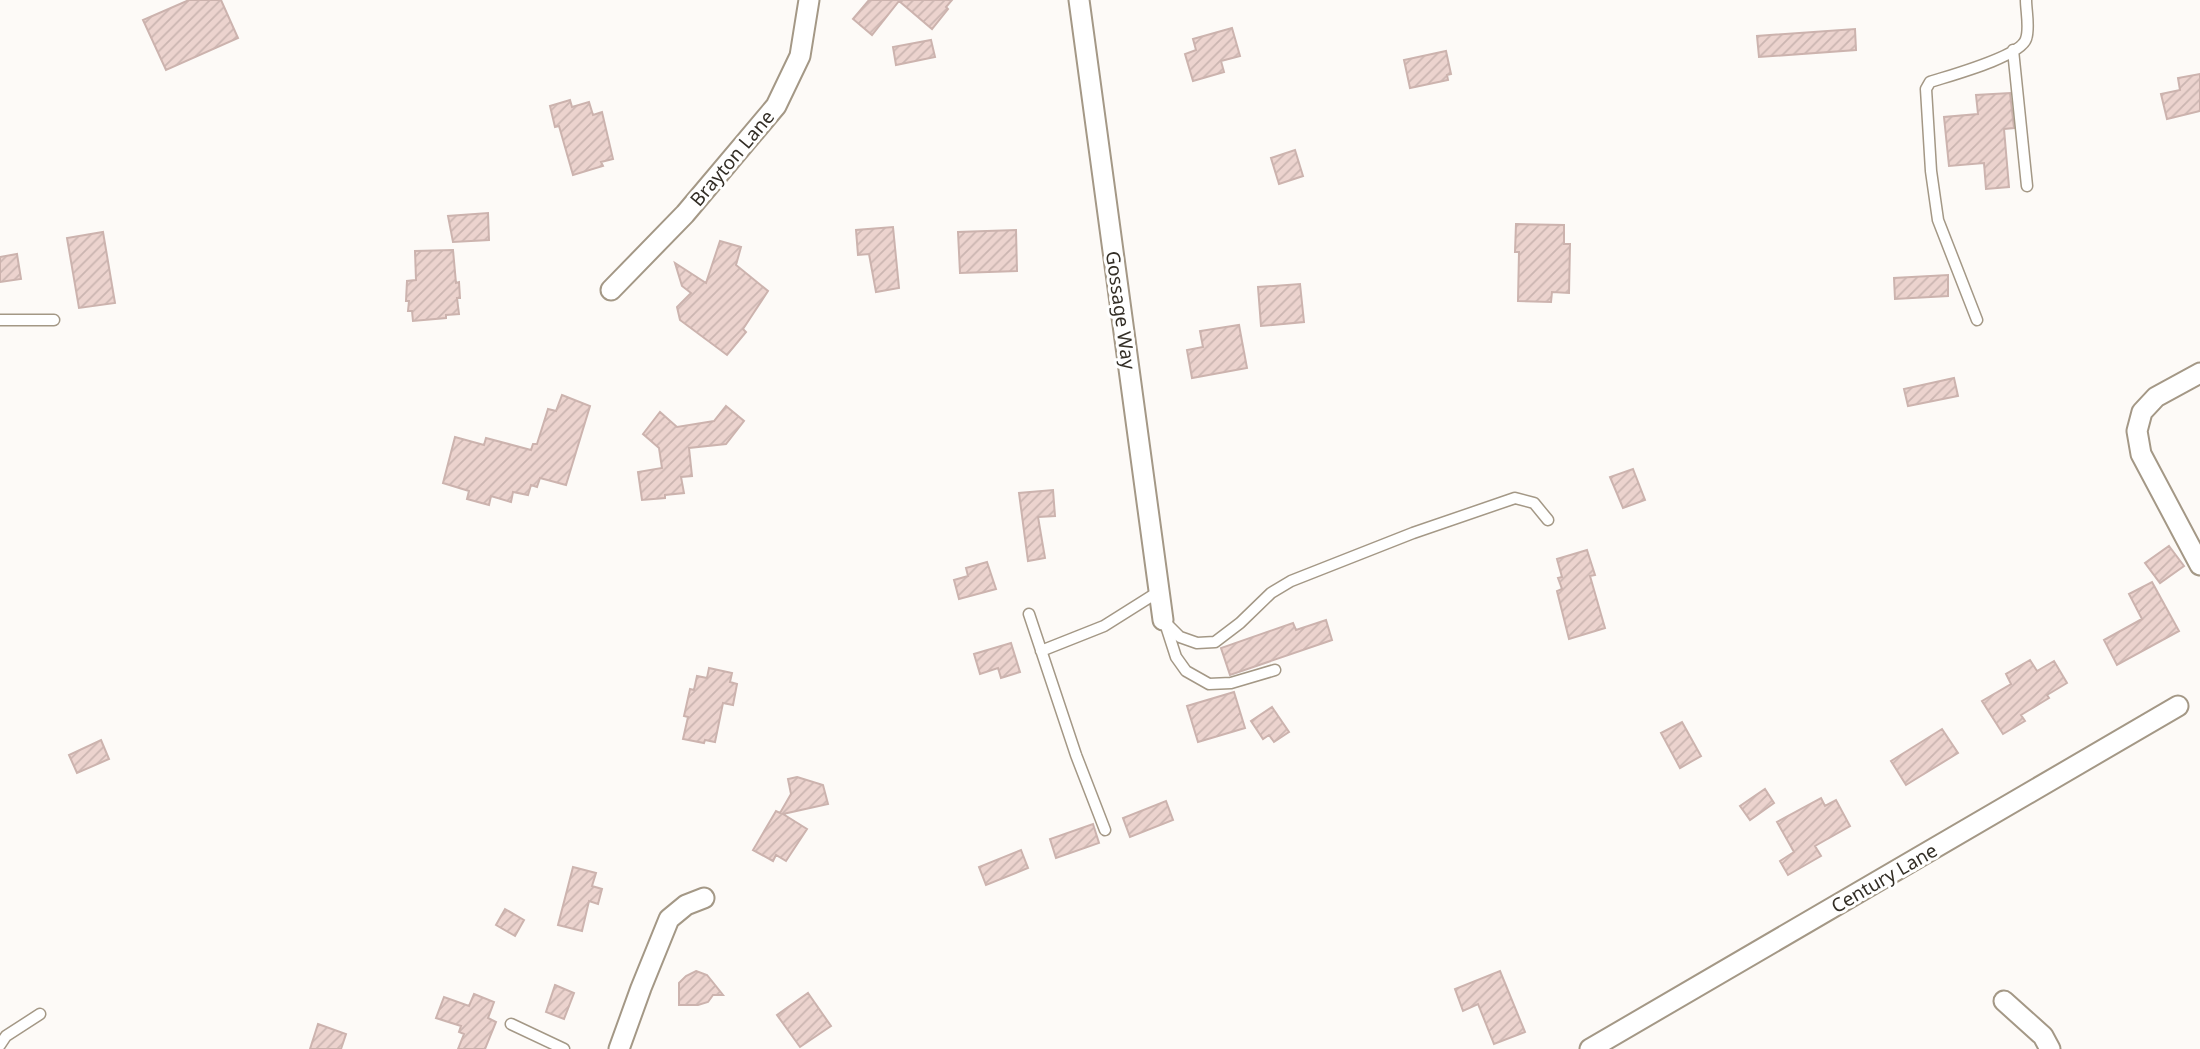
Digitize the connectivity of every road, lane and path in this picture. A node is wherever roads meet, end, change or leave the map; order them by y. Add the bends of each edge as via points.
1 (809, 0) edge
2 (1079, 0) edge
3 (2026, 0) edge
4 (2013, 50) junction
5 (2027, 186) dead end
6 (611, 290) dead end
7 (0, 320) edge
8 (54, 320) dead end
9 (1977, 320) dead end
10 (2200, 373) edge
11 (1548, 520) dead end
12 (2200, 565) edge
13 (1158, 592) junction
14 (1029, 614) dead end
15 (1163, 620) junction
16 (1041, 651) junction
17 (1275, 670) dead end
18 (2178, 706) dead end
19 (1105, 830) dead end
20 (704, 898) dead end
21 (2004, 1001) dead end
22 (40, 1014) dead end
23 (511, 1024) dead end
24 (0, 1045) edge
25 (564, 1049) edge
26 (620, 1049) edge
27 (1590, 1049) edge
28 (2050, 1049) edge

1 - 6 street, Brayton Lane via 800,56 776,106 685,215
2 - 13 street, Gossage Way
3 - 4 lane via 2025,42
4 - 5 lane
4 - 9 lane via 1989,64 1930,82 1926,89 1938,220
7 - 8 lane
10 - 12 street via 2156,397 2142,412 2137,430 2141,454
11 - 15 lane via 1534,503 1515,498 1413,533 1291,581 1215,642 1197,643 1181,637
13 - 15 street, Gossage Way
13 - 16 lane via 1104,626
14 - 16 lane
15 - 17 lane via 1186,671 1209,684 1231,683
16 - 19 lane
18 - 27 street, Century Lane
20 - 26 street via 669,919
21 - 28 street via 2043,1036
22 - 24 lane
23 - 25 lane

